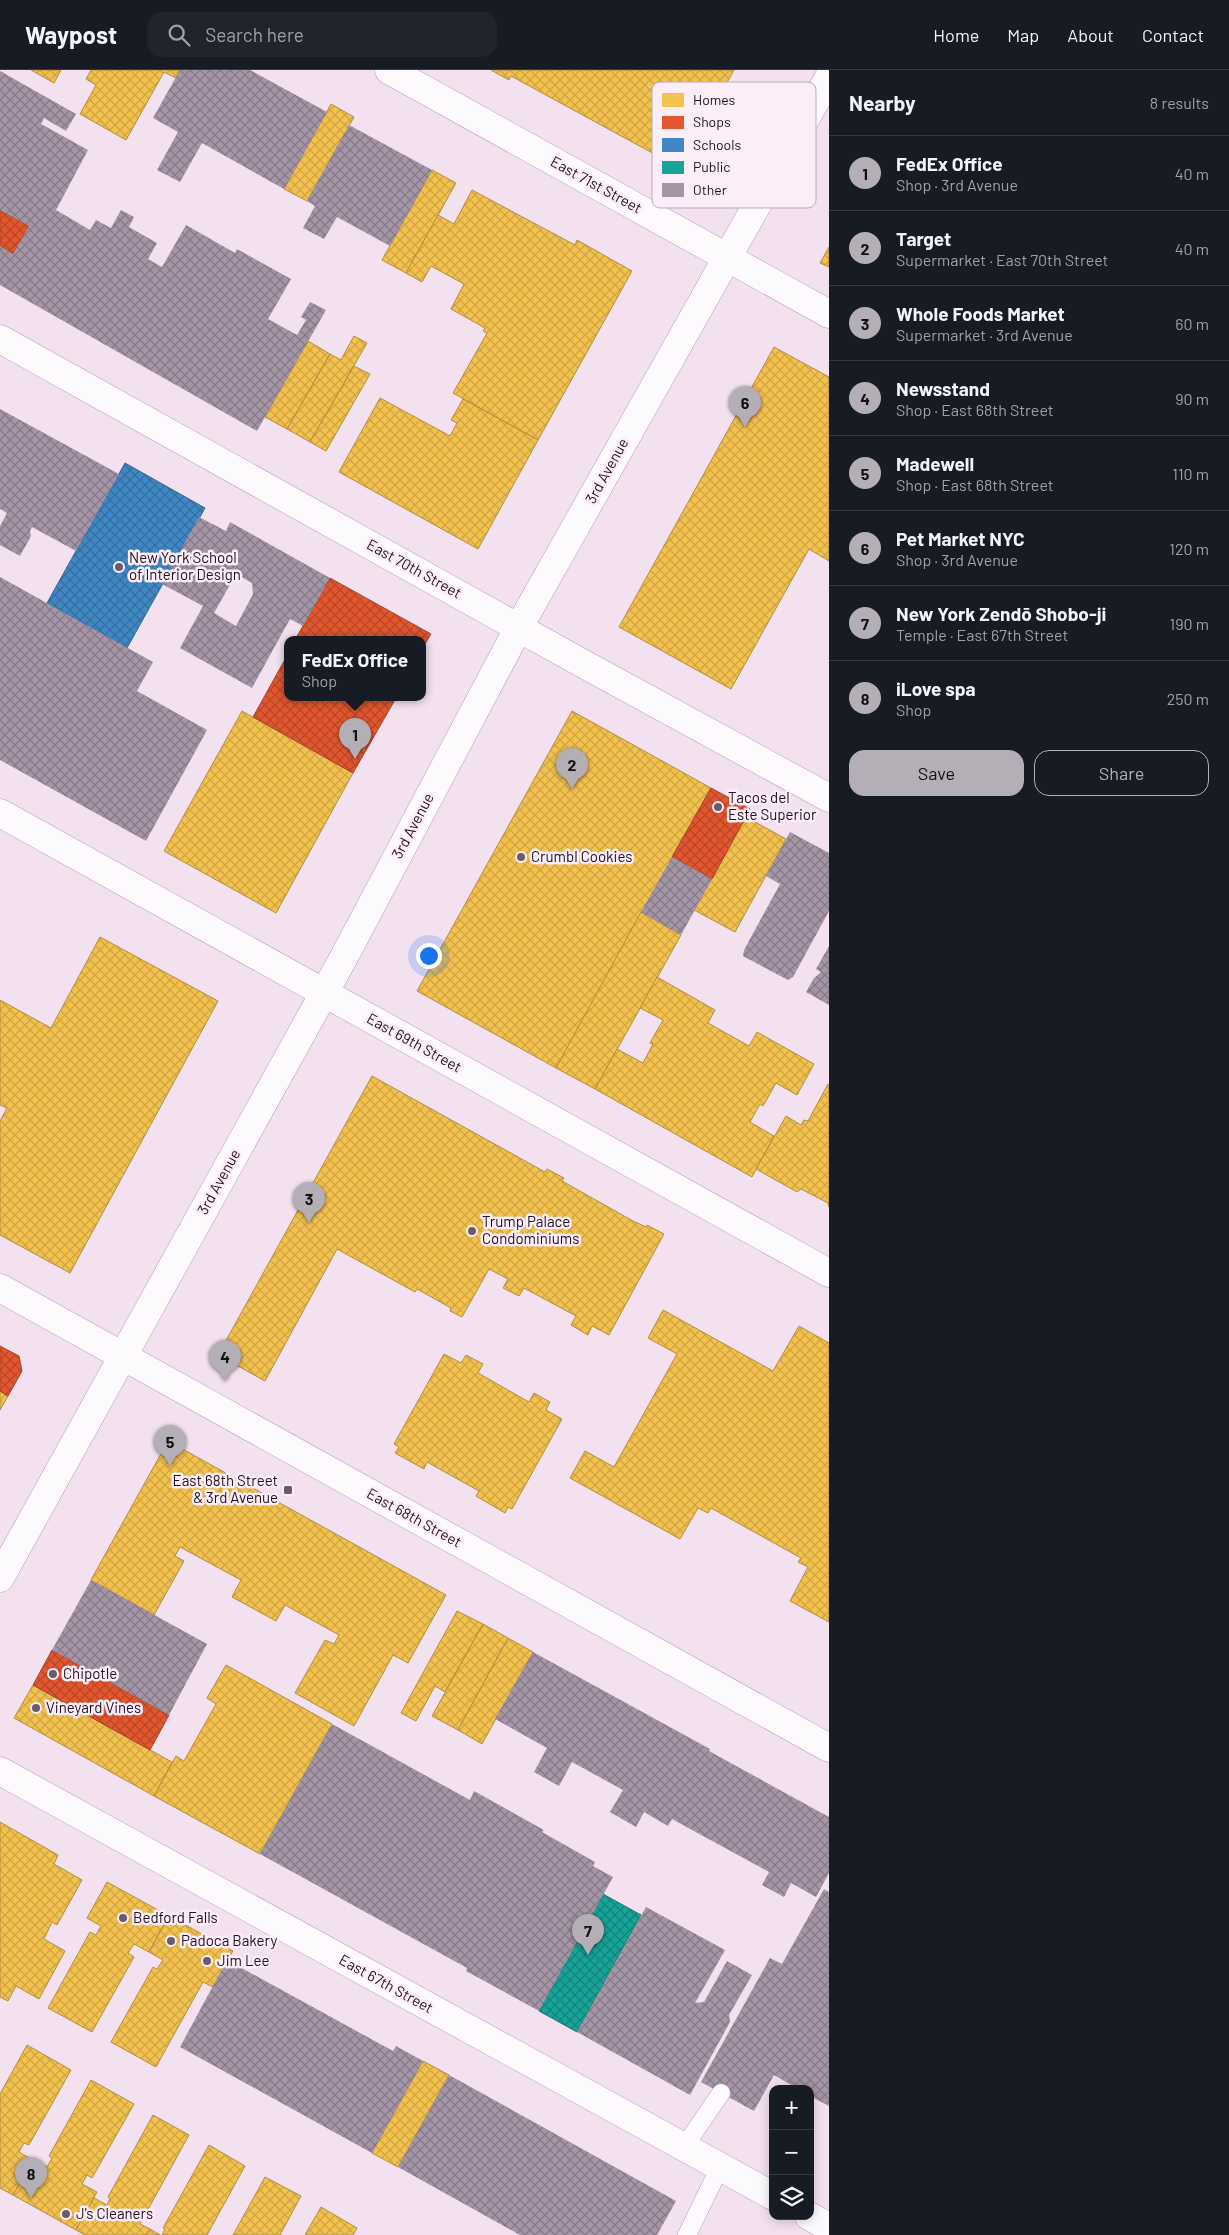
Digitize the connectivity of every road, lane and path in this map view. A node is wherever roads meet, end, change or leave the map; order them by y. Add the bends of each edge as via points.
1 (389, 70) edge
2 (829, 76) edge
3 (816, 99) edge
4 (754, 208) edge
5 (726, 257) junction
6 (829, 314) edge
7 (0, 339) edge
8 (519, 627) junction
9 (829, 798) edge
10 (0, 813) edge
11 (324, 993) junction
12 (829, 1273) edge
13 (0, 1288) edge
14 (122, 1356) junction
15 (0, 1578) edge
16 (829, 1748) edge
17 (0, 1771) edge
18 (721, 2093) dead end
19 (684, 2148) junction
20 (720, 2167) junction
21 (769, 2194) edge
22 (814, 2219) edge
23 (829, 2228) edge
24 (687, 2235) edge

1 - 5 street, East 71st Street
2 - 3 street, 3rd Avenue
4 - 5 street, 3rd Avenue
5 - 6 street, East 71st Street
5 - 8 street, 3rd Avenue
7 - 8 street, East 70th Street
8 - 9 street, East 70th Street
8 - 11 street, 3rd Avenue
10 - 11 street, East 69th Street
11 - 12 street, East 69th Street
11 - 14 street, 3rd Avenue
13 - 14 street, East 68th Street
14 - 15 street, 3rd Avenue
14 - 16 street, East 68th Street
17 - 19 street, East 67th Street
18 - 19 lane
19 - 20 street, East 67th Street
20 - 21 street, East 67th Street
20 - 24 lane
22 - 23 street

